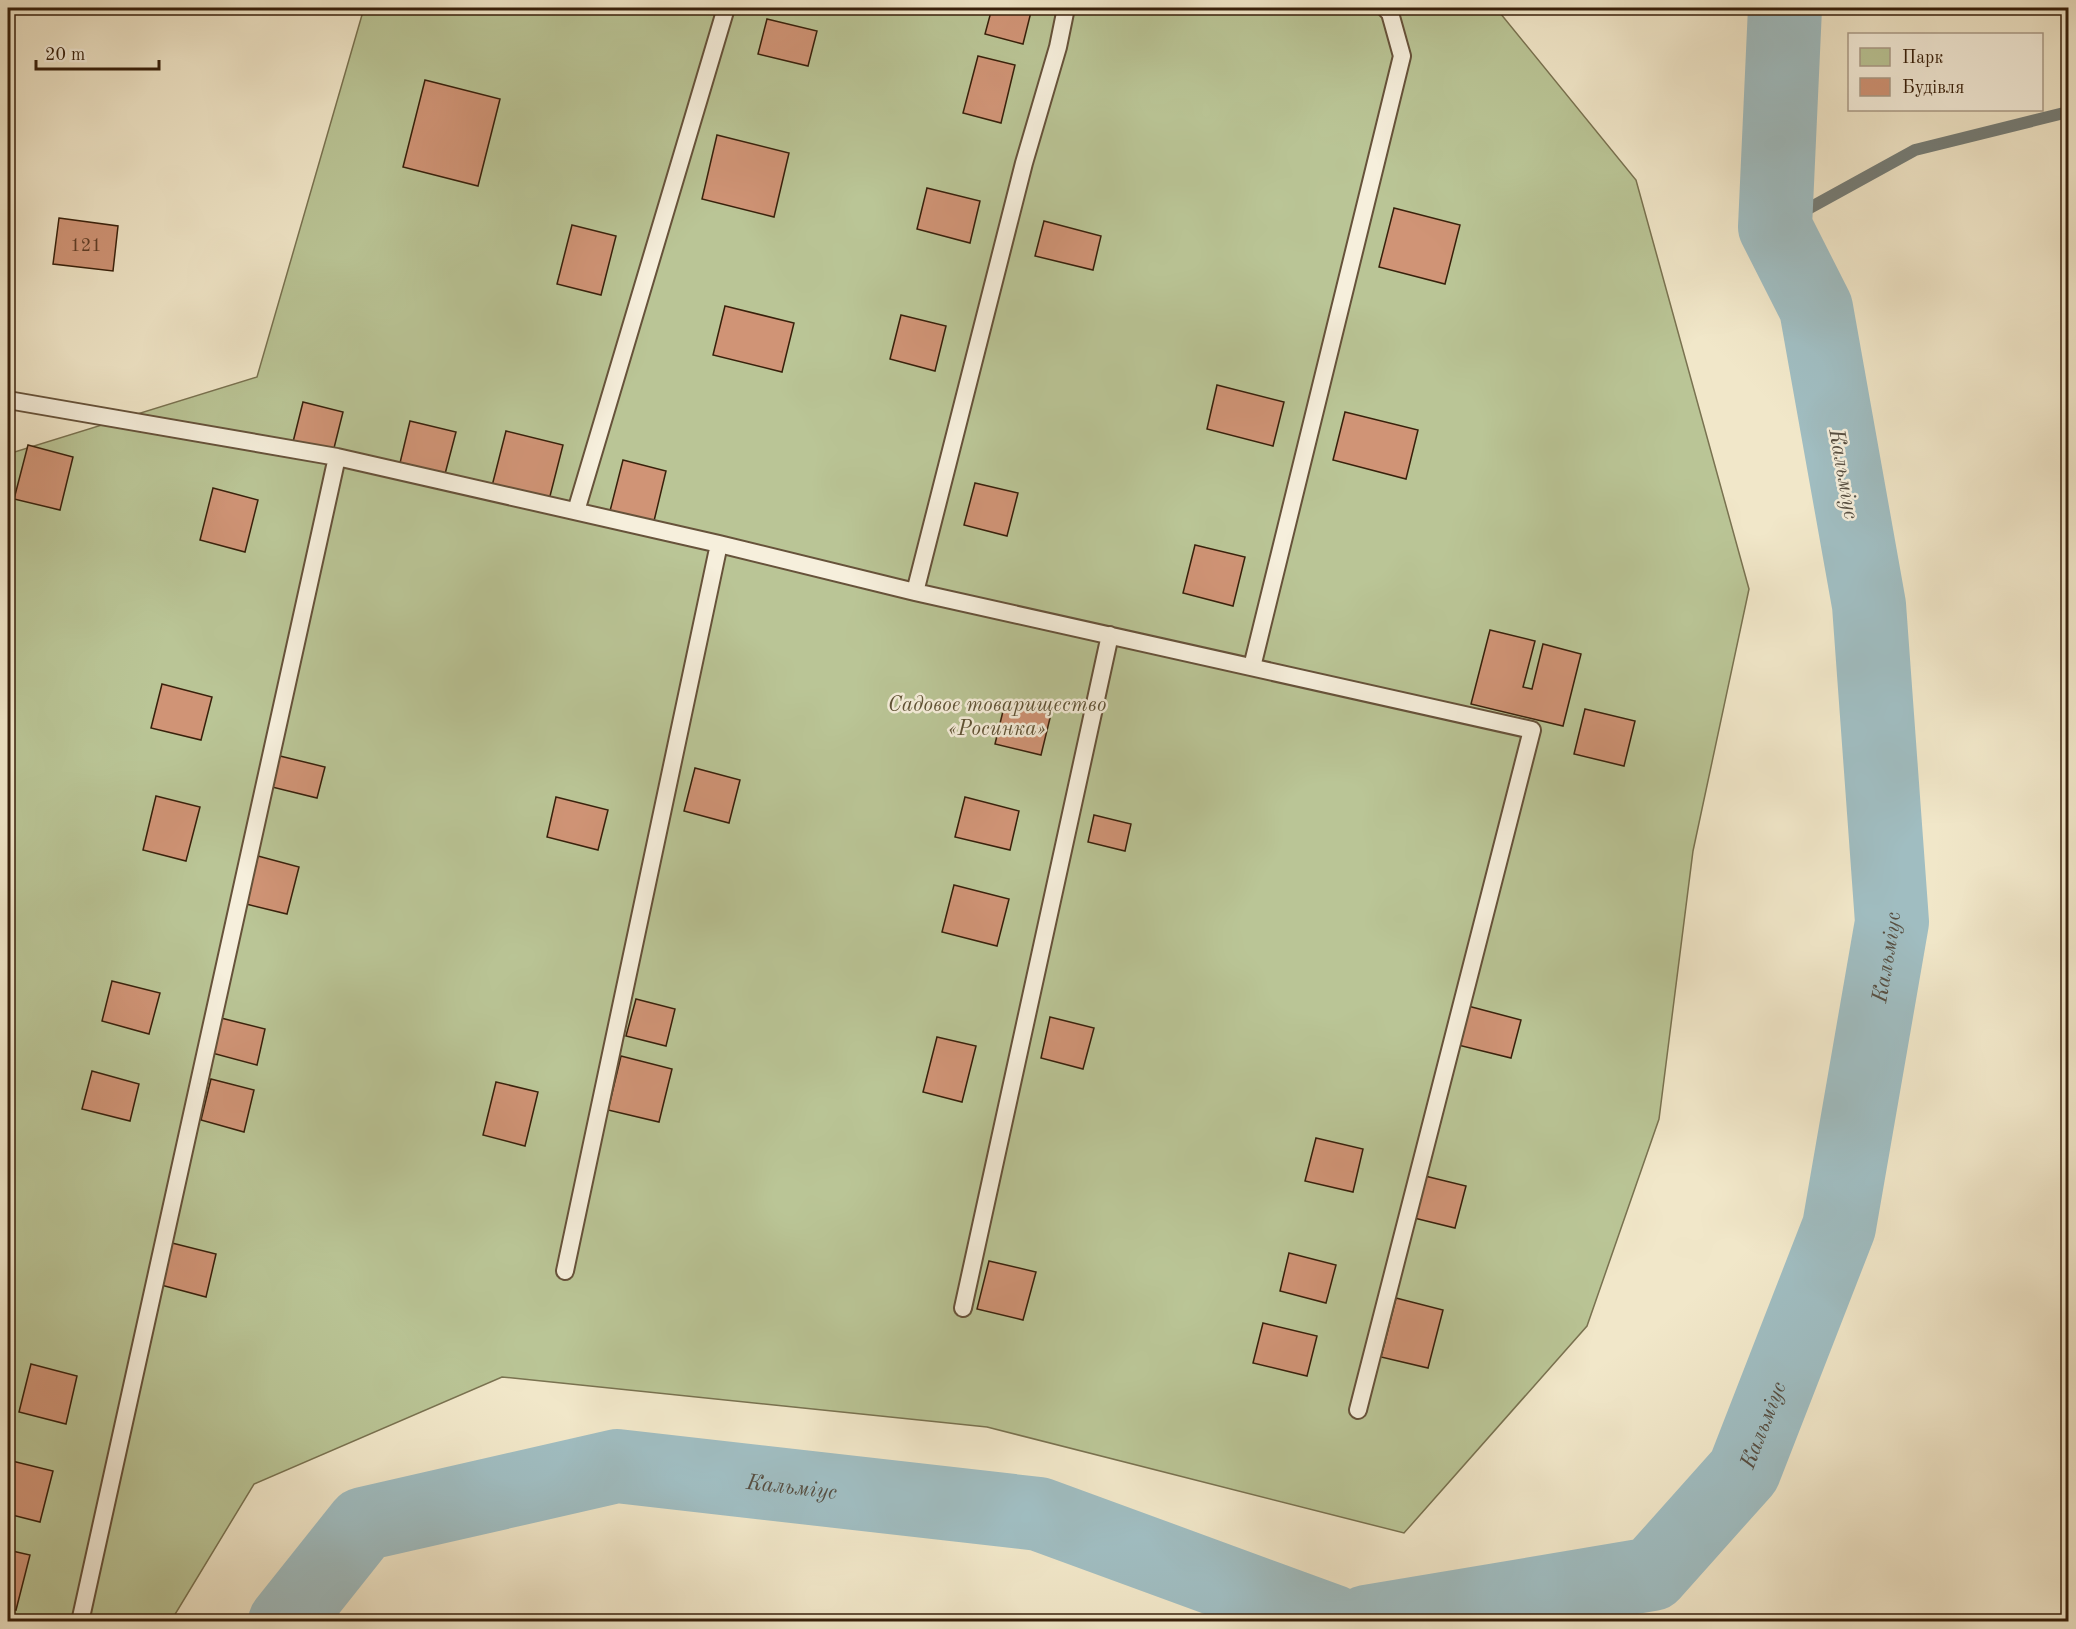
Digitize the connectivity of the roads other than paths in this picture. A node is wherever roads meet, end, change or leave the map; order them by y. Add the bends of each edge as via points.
1 (726, 8) edge
2 (1066, 8) edge
3 (1385, 8) edge
4 (8, 400) edge
5 (337, 457) junction
6 (576, 511) junction
7 (719, 544) junction
8 (915, 592) junction
9 (1110, 635) junction
10 (1252, 667) junction
11 (565, 1271) dead end
12 (963, 1308) dead end
13 (1358, 1410) dead end
14 (80, 1622) edge

1 - 6 lane
2 - 8 lane
3 - 10 lane via 1390,13 1402,56
4 - 5 lane
5 - 6 lane
5 - 14 lane
6 - 7 lane
7 - 8 lane
7 - 11 lane
8 - 9 lane
9 - 10 lane
9 - 12 lane
10 - 13 lane via 1532,730

